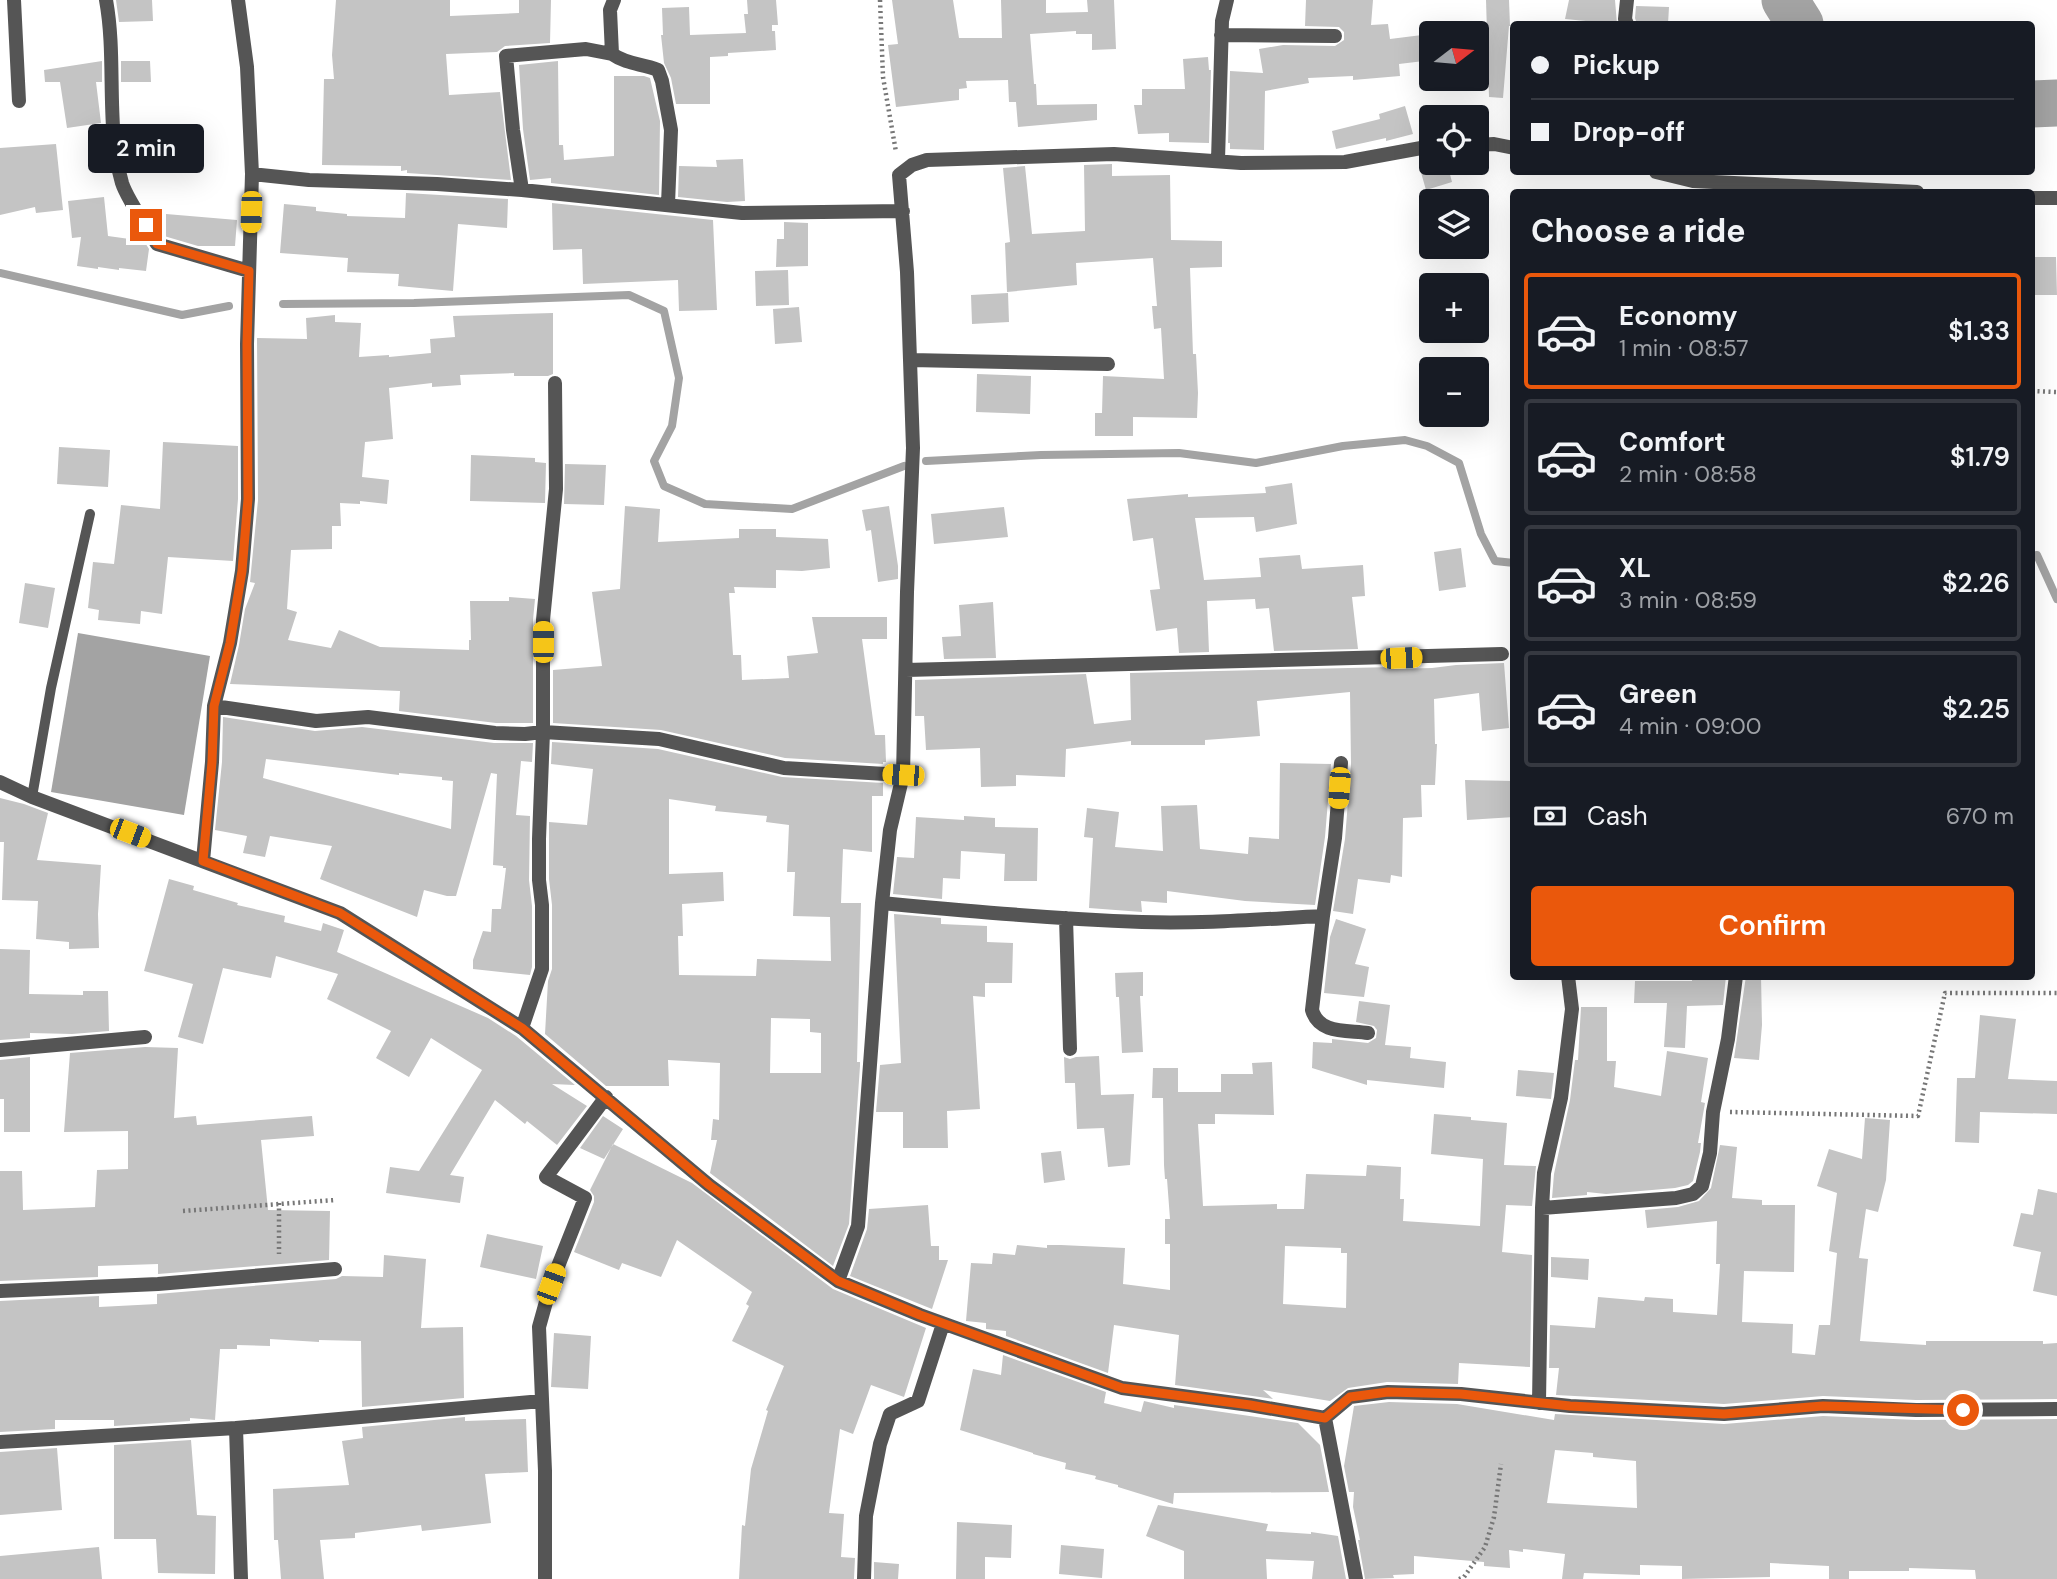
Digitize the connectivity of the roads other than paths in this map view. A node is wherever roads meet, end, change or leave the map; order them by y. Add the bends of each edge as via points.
1 (15, 0) edge
2 (106, 0) edge
3 (238, 0) edge
4 (614, 0) edge
5 (1227, 0) edge
6 (1627, 0) edge
7 (1626, 21) edge
8 (1221, 35) junction
9 (1335, 36) dead end
10 (612, 54) junction
11 (19, 101) dead end
12 (1489, 144) edge
13 (1510, 147) edge
14 (1419, 148) edge
15 (1218, 160) junction
16 (252, 174) junction
17 (1672, 175) edge
18 (1792, 189) edge
19 (522, 190) junction
20 (2035, 198) edge
21 (2057, 198) edge
22 (668, 204) junction
23 (903, 211) junction
24 (249, 271) junction
25 (911, 360) junction
26 (1108, 365) dead end
27 (555, 383) dead end
28 (90, 514) dead end
29 (1502, 654) dead end
30 (906, 670) junction
31 (214, 706) junction
32 (543, 732) junction
33 (1341, 763) dead end
34 (903, 775) junction
35 (0, 782) edge
36 (32, 797) junction
37 (203, 861) junction
38 (882, 903) junction
39 (1323, 916) junction
40 (1066, 918) junction
41 (1568, 980) edge
42 (1735, 980) edge
43 (522, 1028) junction
44 (1368, 1033) dead end
45 (145, 1037) dead end
46 (1070, 1049) dead end
47 (0, 1050) edge
48 (606, 1097) junction
49 (1542, 1208) junction
50 (335, 1269) dead end
51 (838, 1281) junction
52 (0, 1291) edge
53 (943, 1324) junction
54 (542, 1401) junction
55 (1539, 1403) junction
56 (2057, 1409) edge
57 (1325, 1418) junction
58 (236, 1428) junction
59 (0, 1442) edge
60 (241, 1579) edge
61 (545, 1579) edge
62 (864, 1579) edge
63 (1356, 1579) edge

1 - 11 street
2 - 24 street via 111,24 114,135 122,185 157,244
3 - 16 street via 247,67
4 - 10 street
5 - 8 street
6 - 7 street
8 - 9 street
8 - 15 street
10 - 19 street via 586,49 506,55
10 - 22 street via 624,62 658,70 671,130
12 - 13 street
14 - 15 street via 1345,162
15 - 23 street via 1114,154 927,160 900,175
16 - 19 street
16 - 24 street
17 - 18 street
19 - 22 street
20 - 21 street
22 - 23 street via 742,214
23 - 25 street
24 - 31 street via 248,499 240,583
25 - 26 street
25 - 30 street
27 - 32 street via 556,489 543,620
28 - 36 lane
29 - 30 street
30 - 34 street
31 - 32 street via 316,721 368,717 495,733
31 - 37 street
32 - 34 street via 659,739 784,768
32 - 43 street via 538,839 542,969
33 - 39 street
34 - 38 street via 890,830
35 - 36 street
36 - 37 street
37 - 43 street via 340,913
38 - 40 street
38 - 51 street via 858,1226
39 - 40 street via 1144,922
39 - 44 street via 1312,1010 1315,1019 1323,1027
40 - 46 street
41 - 49 street via 1572,1009
42 - 49 street via 1702,1186 1676,1198
43 - 48 street
45 - 47 street
48 - 51 street via 709,1185
48 - 54 street via 546,1177 585,1198 539,1327
49 - 55 street
50 - 52 street
51 - 53 street
53 - 57 street via 1122,1388
53 - 62 street via 918,1401 890,1414 880,1444 866,1516
54 - 58 street
54 - 61 street
55 - 56 street via 1724,1414 1823,1406
55 - 57 street via 1388,1392 1350,1397
57 - 63 street
58 - 59 street
58 - 60 street

